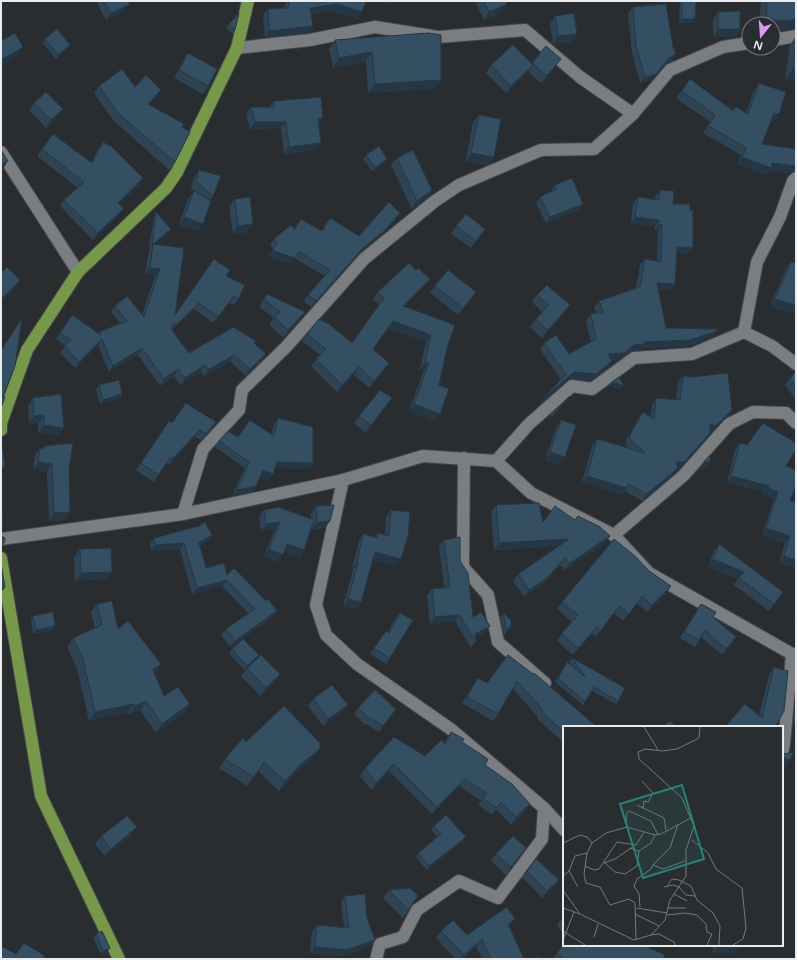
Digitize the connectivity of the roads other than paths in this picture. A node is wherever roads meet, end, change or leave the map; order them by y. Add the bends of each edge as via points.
1 (248, 1) edge
2 (796, 36) edge
3 (781, 39) edge
4 (741, 44) edge
5 (237, 48) junction
6 (633, 114) junction
7 (1, 152) edge
8 (796, 178) edge
9 (78, 272) junction
10 (744, 332) junction
11 (796, 364) edge
12 (791, 412) edge
13 (796, 424) edge
14 (1, 430) edge
15 (464, 458) junction
16 (496, 460) junction
17 (343, 480) junction
18 (183, 514) junction
19 (614, 535) junction
20 (1, 539) edge
21 (1, 558) edge
22 (794, 654) edge
23 (555, 692) edge
24 (783, 749) edge
25 (544, 808) junction
26 (563, 829) edge
27 (119, 959) edge
28 (376, 959) edge

1 - 5 main road
2 - 3 street
4 - 6 street via 723,47 670,70
5 - 6 street via 310,40 375,27 438,37 525,30 580,77
5 - 9 main road via 177,172 166,188
6 - 18 street via 594,149 541,150 459,185 435,201 364,259 286,347 242,390 239,410 203,448
7 - 9 street
8 - 10 street via 757,262
9 - 14 main road via 27,350 1,422
10 - 11 street via 772,346
10 - 16 street via 692,354 634,358 592,389 572,386 529,424
12 - 13 street
12 - 19 street via 753,412 729,424 683,476
15 - 16 street
15 - 17 street via 423,456
15 - 23 street via 463,567 488,595 498,642
16 - 19 street via 531,493
17 - 18 street
17 - 25 street via 316,605 326,635 357,664 452,730
18 - 20 street
19 - 22 street via 648,573
21 - 27 main road via 41,796
22 - 24 street
25 - 26 street
25 - 28 street via 542,838 498,898 459,881 417,910 403,937 380,944

